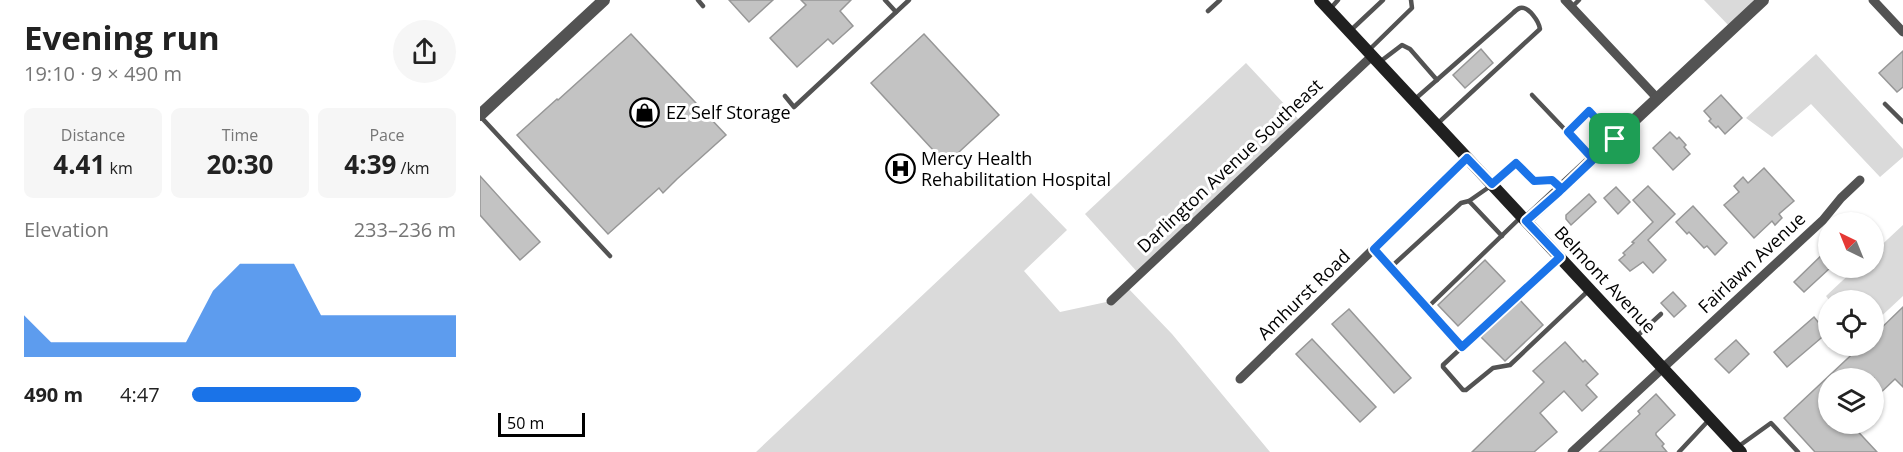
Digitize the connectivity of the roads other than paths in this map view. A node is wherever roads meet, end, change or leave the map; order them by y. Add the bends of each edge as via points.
1 (604, 0) edge
2 (698, 0) edge
3 (885, 0) edge
4 (909, 0) edge
5 (1220, 0) edge
6 (1338, 0) edge
7 (1383, 0) edge
8 (1411, 0) edge
9 (1763, 0) edge
10 (1873, 0) edge
11 (1572, 2) edge
12 (1325, 5) edge
13 (704, 6) dead end
14 (1208, 11) dead end
15 (896, 12) junction
16 (1349, 32) junction
17 (1903, 32) edge
18 (1373, 57) junction
19 (1437, 80) junction
20 (1532, 95) dead end
21 (785, 96) dead end
22 (1658, 98) junction
23 (1413, 100) junction
24 (1885, 104) dead end
25 (480, 116) edge
26 (1903, 122) edge
27 (1436, 125) junction
28 (1568, 132) junction
29 (1615, 139) junction
30 (1467, 158) junction
31 (1593, 159) junction
32 (1860, 180) dead end
33 (1492, 184) junction
34 (1562, 189) junction
35 (1469, 201) junction
36 (1524, 219) junction
37 (1502, 236) junction
38 (1374, 249) junction
39 (610, 256) dead end
40 (1560, 257) junction
41 (1391, 267) junction
42 (1590, 290) junction
43 (1111, 301) dead end
44 (1427, 308) junction
45 (1661, 314) dead end
46 (1635, 338) junction
47 (1462, 347) junction
48 (1663, 368) junction
49 (1240, 379) dead end
50 (1710, 419) junction
51 (1738, 450) edge
52 (1572, 452) edge
53 (1679, 452) edge
54 (1798, 452) edge

1 - 25 street
2 - 13 lane
3 - 15 lane
4 - 15 lane
5 - 14 lane
6 - 12 lane
7 - 16 lane
8 - 18 lane via 1412,8
9 - 22 street
10 - 17 street
11 - 22 street
12 - 16 main road, Belmont Avenue
15 - 21 lane via 794,107
16 - 18 main road, Belmont Avenue
18 - 19 lane via 1402,45
18 - 23 main road, Belmont Avenue
18 - 43 street, Darlington Avenue Southeast
19 - 23 lane
19 - 27 lane via 1520,8 1539,22 1540,29
20 - 28 lane
22 - 29 street
23 - 27 main road, Belmont Avenue
24 - 26 lane
25 - 39 lane
27 - 30 main road, Belmont Avenue
28 - 29 lane via 1589,111
28 - 31 lane
29 - 31 street
30 - 33 main road, Belmont Avenue
30 - 38 street, Amhurst Road
31 - 34 street
32 - 48 street, Fairlawn Avenue
33 - 34 lane via 1516,163 1534,181 1552,180
33 - 35 lane
33 - 36 main road, Belmont Avenue
34 - 36 street
35 - 37 lane
35 - 41 lane via 1461,203
36 - 37 lane
36 - 40 main road, Belmont Avenue
37 - 44 lane
38 - 41 lane
38 - 49 street, Amhurst Road
40 - 42 main road, Belmont Avenue
40 - 47 lane
41 - 44 lane
42 - 46 main road, Belmont Avenue
42 - 47 lane via 1510,365 1493,368 1466,390 1443,365
44 - 47 lane
45 - 46 lane
46 - 48 main road, Belmont Avenue
48 - 50 main road, Belmont Avenue
48 - 52 street, Fairlawn Avenue
50 - 51 main road, Belmont Avenue
50 - 53 lane
51 - 54 lane via 1771,423

